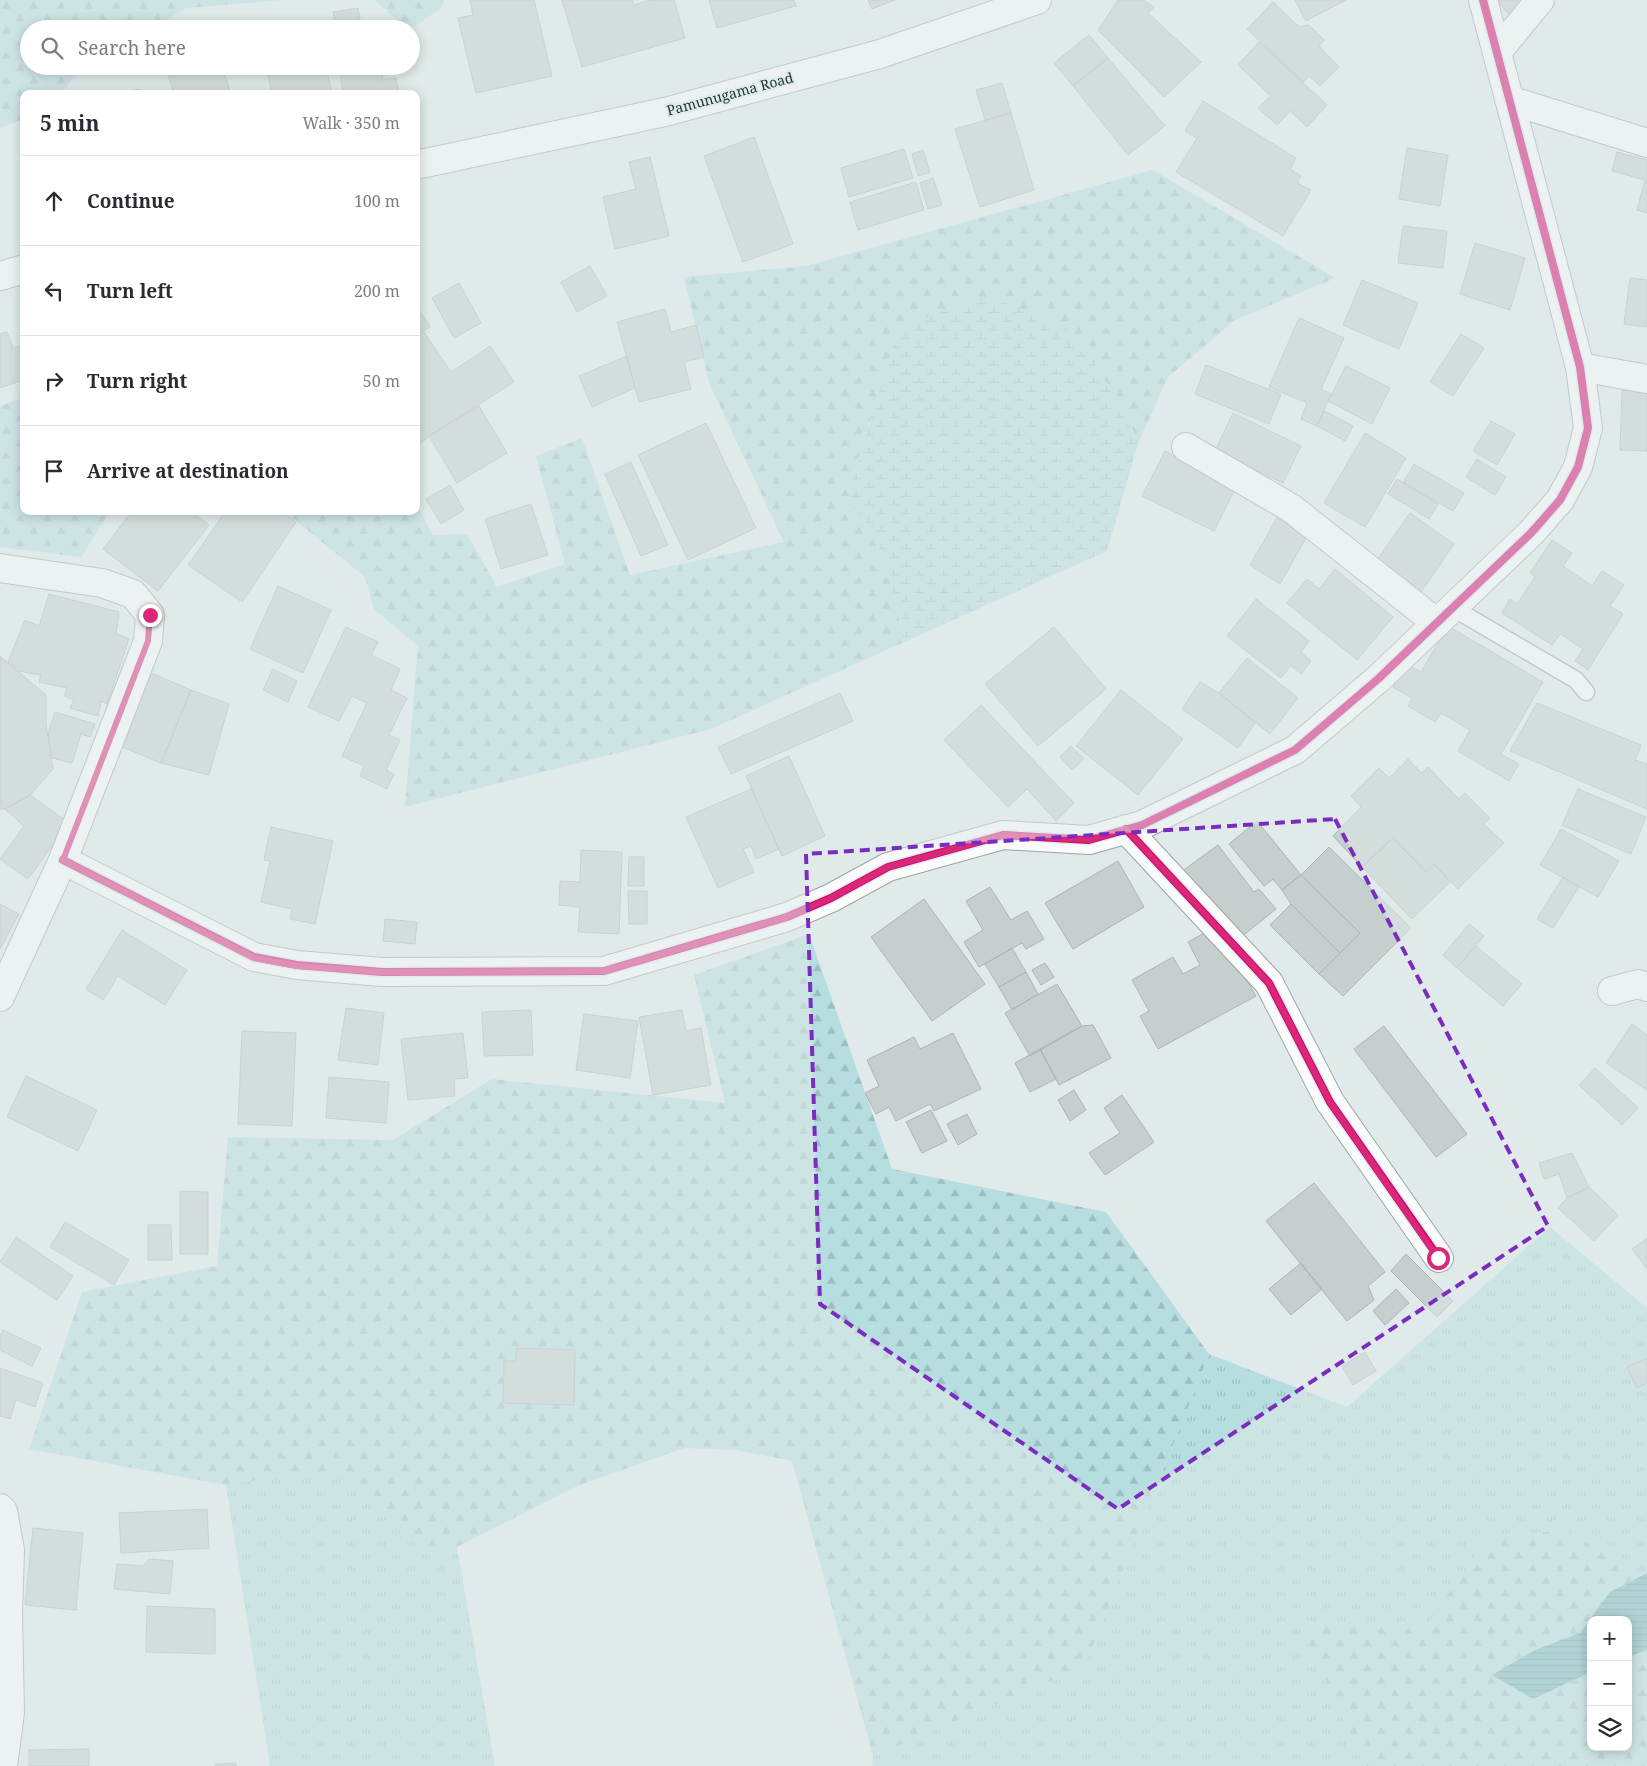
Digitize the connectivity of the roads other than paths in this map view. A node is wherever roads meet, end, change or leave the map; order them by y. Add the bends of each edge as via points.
1 (1037, 0) edge
2 (1482, 0) edge
3 (1540, 0) edge
4 (1496, 52) junction
5 (1509, 100) junction
6 (1647, 143) edge
7 (420, 164) edge
8 (20, 270) edge
9 (0, 276) edge
10 (1580, 367) junction
11 (1647, 379) edge
12 (1186, 448) dead end
13 (0, 568) edge
14 (1445, 616) junction
15 (1586, 692) dead end
16 (1126, 829) junction
17 (63, 860) junction
18 (1647, 987) edge
19 (1612, 991) dead end
20 (0, 997) edge
21 (1438, 1258) dead end
22 (0, 1508) edge
23 (3, 1766) edge

1 - 7 street, Pamunugama Road via 880,54 665,112
2 - 4 street
3 - 4 street
4 - 5 street
5 - 6 street
5 - 10 street
8 - 9 street
10 - 11 street
10 - 14 street via 1588,428 1578,467 1560,500 1531,533
12 - 14 street via 1291,508
13 - 17 street via 102,584 133,594 150,615 148,641
14 - 15 lane via 1576,680
14 - 16 street via 1295,750 1142,825
16 - 17 street via 1089,840 1004,835 888,867 787,917 604,971 382,972 297,966 254,958
16 - 21 street via 1269,983 1330,1102
17 - 20 street
18 - 19 street via 1638,984
22 - 23 street via 4,1511 10,1550 10,1712

